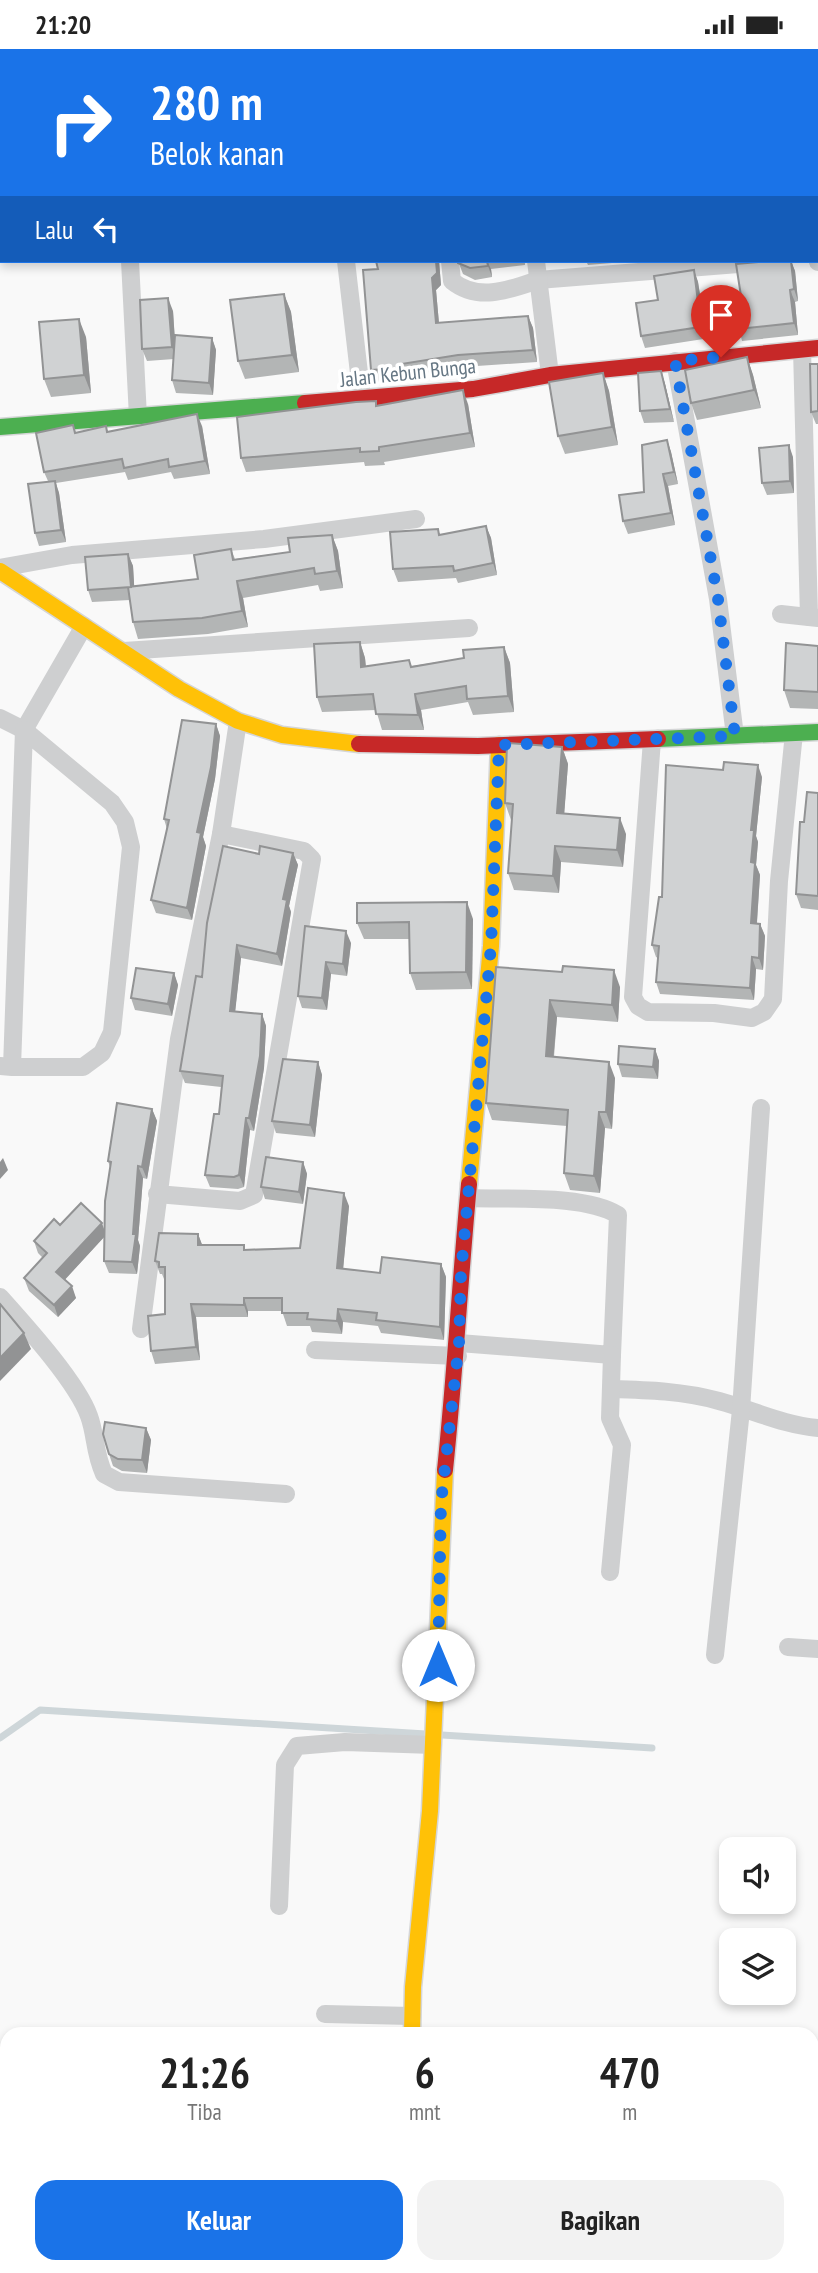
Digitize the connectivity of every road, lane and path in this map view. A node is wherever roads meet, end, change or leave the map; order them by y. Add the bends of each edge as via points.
1 (130, 263) edge
2 (346, 263) edge
3 (450, 263) edge
4 (537, 263) edge
5 (733, 263) edge
6 (622, 268) edge
7 (538, 280) junction
8 (810, 348) edge
9 (675, 361) junction
10 (550, 375) junction
11 (362, 399) junction
12 (138, 417) junction
13 (0, 427) edge
14 (415, 519) dead end
15 (0, 570) edge
16 (781, 614) dead end
17 (813, 617) edge
18 (84, 626) junction
19 (469, 628) dead end
20 (124, 651) junction
21 (0, 718) edge
22 (238, 720) junction
23 (24, 730) junction
24 (818, 732) edge
25 (793, 733) junction
26 (735, 736) junction
27 (652, 740) junction
28 (499, 745) junction
29 (221, 834) junction
30 (7, 961) edge
31 (6, 1067) edge
32 (761, 1108) dead end
33 (157, 1194) junction
34 (469, 1198) junction
35 (0, 1297) edge
36 (141, 1329) dead end
37 (459, 1349) junction
38 (316, 1350) dead end
39 (612, 1355) junction
40 (611, 1389) junction
41 (741, 1410) junction
42 (818, 1428) edge
43 (286, 1494) dead end
44 (610, 1572) dead end
45 (788, 1647) dead end
46 (818, 1649) edge
47 (715, 1655) dead end
48 (433, 1743) junction
49 (279, 1906) dead end
50 (325, 2014) dead end
51 (412, 2025) edge

1 - 12 street
2 - 11 street
3 - 7 street via 452,281 473,294 506,291
4 - 7 street
5 - 6 street
6 - 7 street
7 - 10 street
8 - 9 street, Jalan Kebun Bunga
8 - 17 street
9 - 10 street, Jalan Kebun Bunga
9 - 26 street via 718,599
10 - 11 street, Jalan Kebun Bunga via 473,389
11 - 12 street, Jalan Kebun Bunga
12 - 13 street, Jalan Kebun Bunga
14 - 15 street via 264,539 72,555
15 - 18 street
16 - 17 street
18 - 20 street
18 - 23 street
19 - 20 street
20 - 22 street via 179,689
21 - 23 street
22 - 28 street via 282,735 342,744
22 - 29 street
23 - 30 street
23 - 31 street via 112,803 125,822 131,847 112,1032 102,1053 83,1067
24 - 25 street
25 - 26 street
25 - 27 street via 773,999 764,1012 752,1018 648,1012 633,997
26 - 27 street
27 - 28 street
28 - 34 street via 491,946
29 - 33 street via 178,1039
29 - 33 street via 304,851 312,859 254,1195 240,1201
30 - 31 street
32 - 41 street
33 - 36 street
34 - 37 street
34 - 39 street via 594,1206 618,1215
35 - 43 street via 62,1373 89,1416 94,1453 104,1474 119,1482
37 - 38 street
37 - 39 street
37 - 48 street via 441,1503
39 - 40 street
40 - 41 street via 697,1395
40 - 44 street via 611,1425 622,1445
41 - 42 street
41 - 47 street
45 - 46 street
48 - 49 street via 345,1742 297,1746 291,1752 285,1765
48 - 51 street
50 - 51 street

